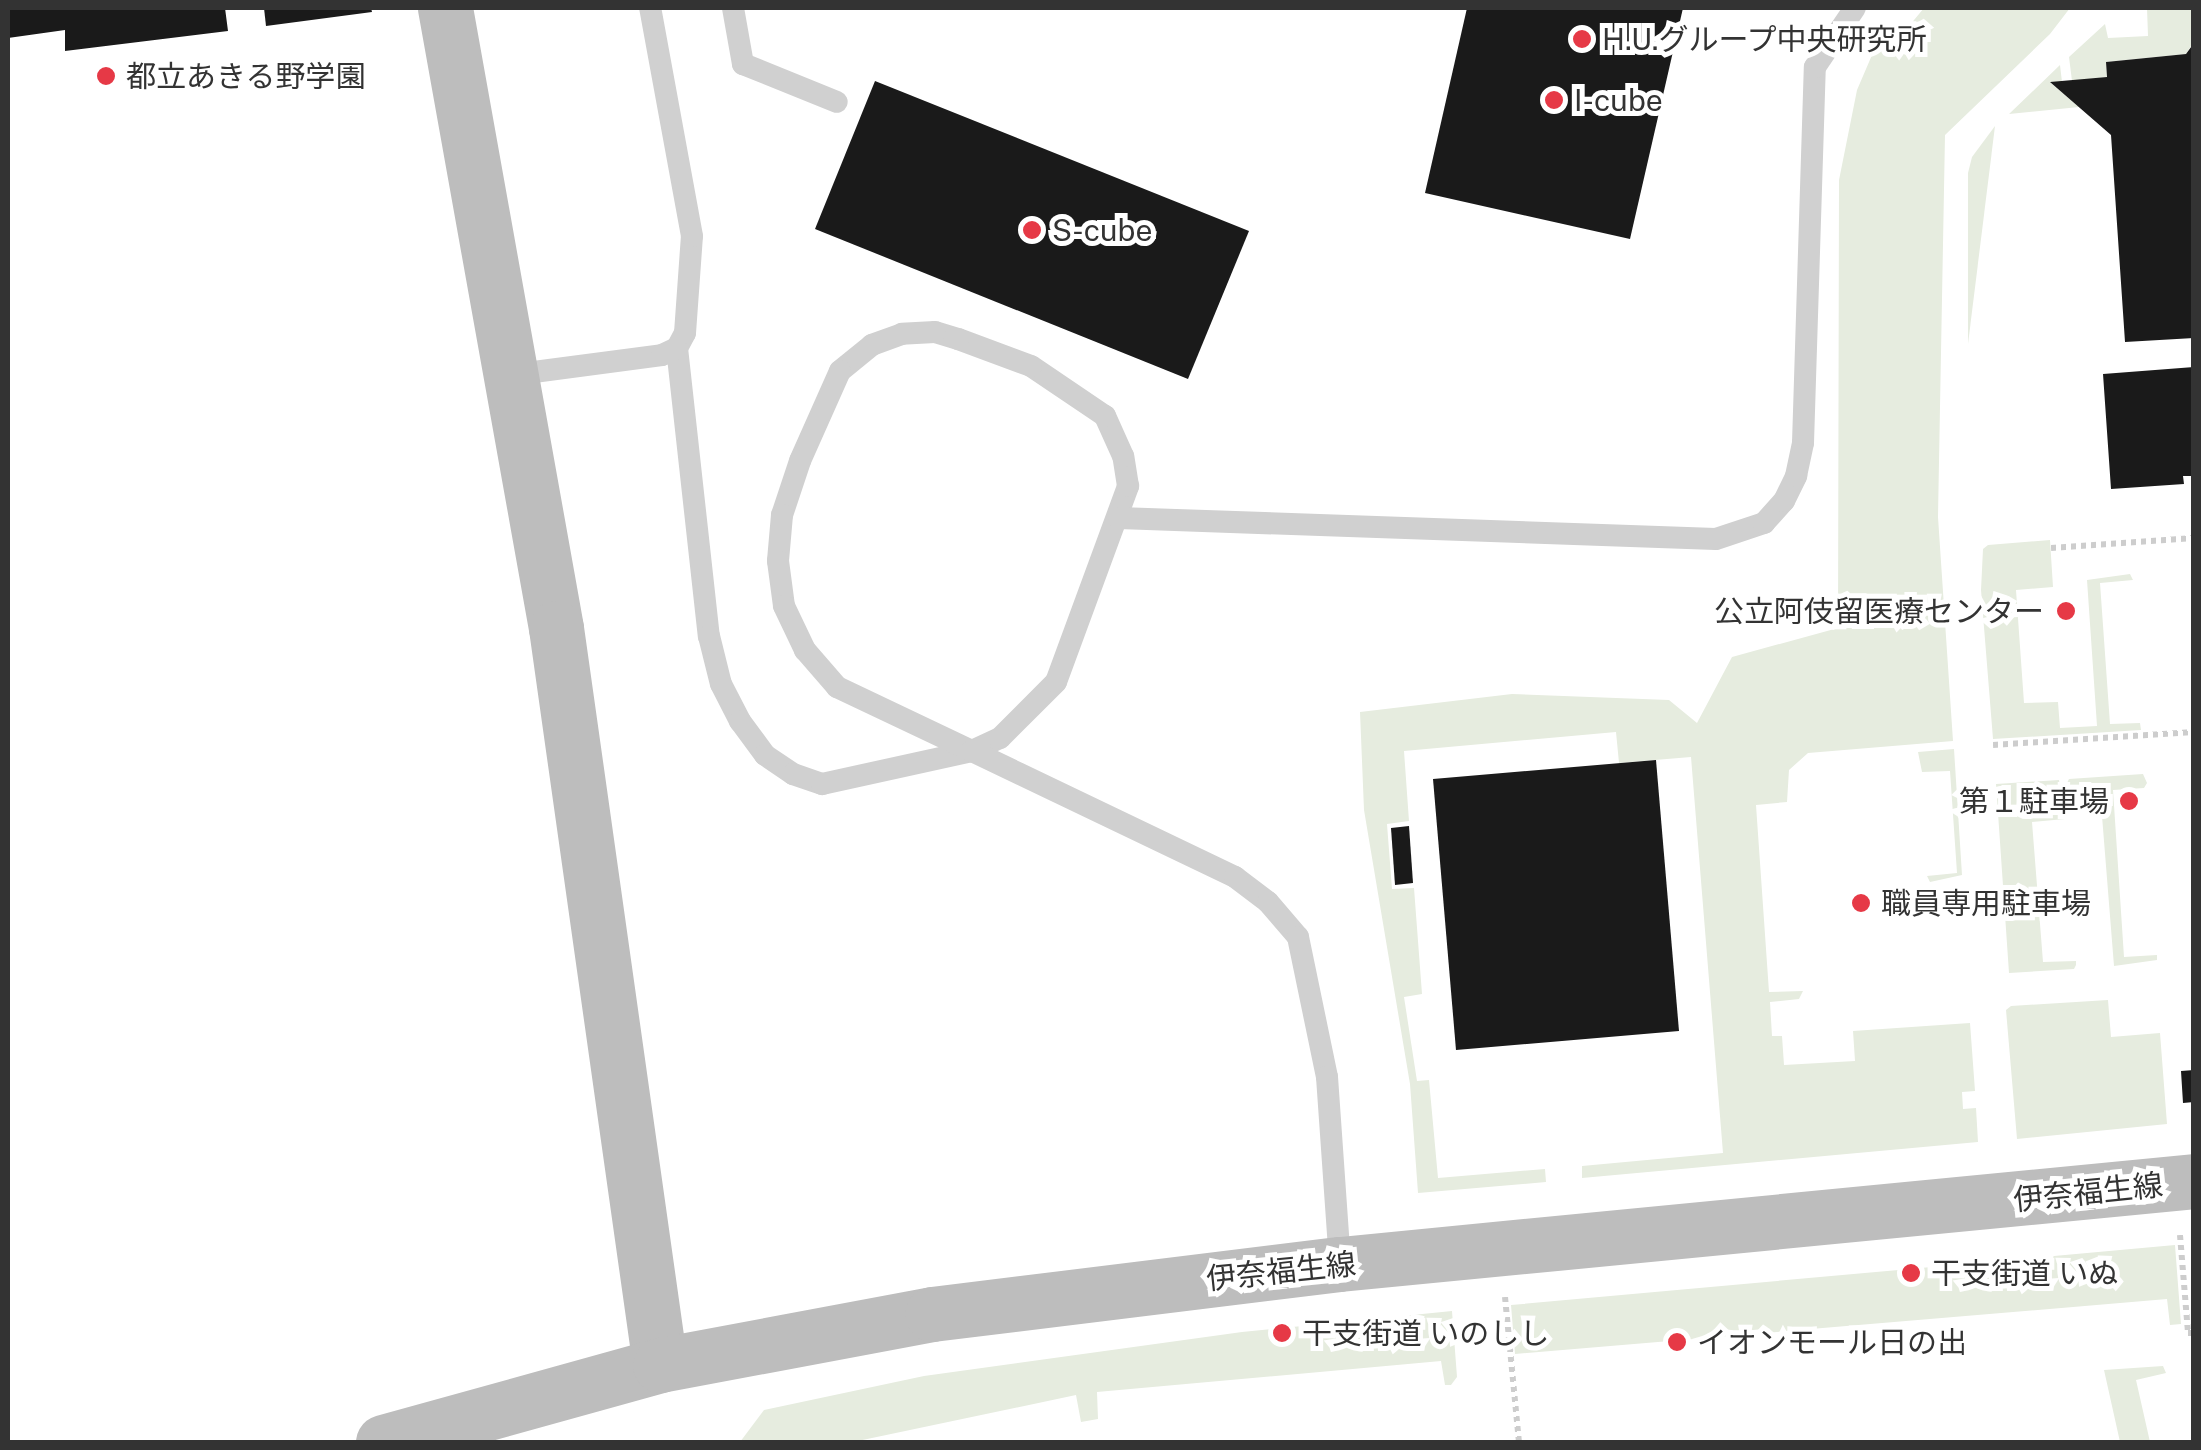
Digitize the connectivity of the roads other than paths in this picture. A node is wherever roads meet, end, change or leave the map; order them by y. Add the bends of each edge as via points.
1 (445, 8) edge
2 (650, 8) edge
3 (733, 8) edge
4 (1856, 8) edge
5 (836, 102) dead end
6 (677, 348) junction
7 (511, 375) junction
8 (1119, 518) junction
9 (972, 751) junction
10 (2194, 1181) edge
11 (1340, 1264) junction
12 (660, 1365) junction
13 (383, 1442) edge

1 - 7 main road
2 - 6 lane via 692,236 685,334
3 - 5 lane via 744,64
4 - 8 lane via 1815,67 1804,443 1784,502 1764,523 1716,539
6 - 7 lane
6 - 9 lane via 709,636 720,684 740,721 765,755 822,784
7 - 12 main road via 556,628
8 - 9 lane via 1056,682 1000,738
8 - 9 lane via 1128,486 1105,416 1032,366 935,332 872,345 840,371 782,516 784,606 805,650 836,687
9 - 11 lane via 1235,877 1298,937 1327,1077
10 - 11 main road, 伊奈福生線
11 - 12 main road, 伊奈福生線 via 932,1314
12 - 13 main road, 伊奈福生線

